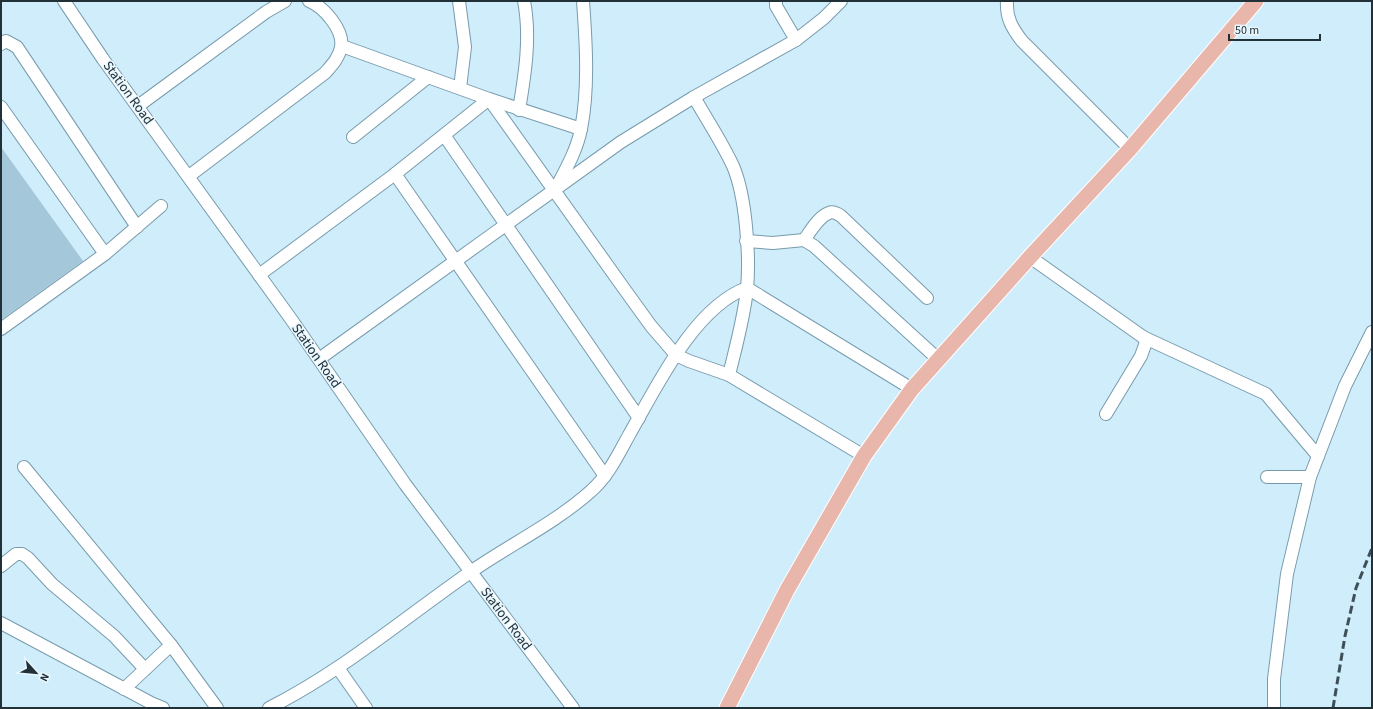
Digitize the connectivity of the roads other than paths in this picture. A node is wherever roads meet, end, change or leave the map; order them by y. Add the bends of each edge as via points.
1 (64, 1) edge
2 (285, 1) edge
3 (309, 1) edge
4 (459, 1) edge
5 (524, 1) edge
6 (583, 1) edge
7 (776, 1) edge
8 (841, 1) edge
9 (1007, 1) edge
10 (1256, 1) edge
11 (796, 40) junction
12 (1, 44) edge
13 (342, 46) junction
14 (428, 77) junction
15 (460, 88) junction
16 (694, 97) junction
17 (489, 99) junction
18 (138, 106) junction
19 (1, 107) edge
20 (519, 110) junction
21 (581, 129) junction
22 (444, 135) junction
23 (353, 137) dead end
24 (1130, 150) junction
25 (395, 174) junction
26 (189, 176) junction
27 (555, 191) junction
28 (161, 206) dead end
29 (505, 224) junction
30 (137, 227) junction
31 (804, 240) junction
32 (746, 241) junction
33 (105, 254) junction
34 (1030, 257) junction
35 (456, 260) junction
36 (259, 275) junction
37 (747, 288) junction
38 (927, 298) dead end
39 (1, 329) edge
40 (1372, 332) edge
41 (1143, 337) junction
42 (676, 354) junction
43 (319, 359) junction
44 (939, 360) junction
45 (729, 375) junction
46 (912, 389) junction
47 (1106, 414) dead end
48 (639, 418) junction
49 (864, 456) junction
50 (1318, 456) junction
51 (24, 467) dead end
52 (605, 476) junction
53 (1267, 477) dead end
54 (1310, 477) junction
55 (1, 566) edge
56 (470, 572) junction
57 (1, 623) edge
58 (171, 645) junction
59 (338, 668) junction
60 (145, 669) junction
61 (124, 689) junction
62 (164, 708) edge
63 (217, 708) edge
64 (269, 708) edge
65 (366, 708) edge
66 (573, 708) edge
67 (727, 708) edge
68 (1274, 708) edge

1 - 18 street, Station Road
2 - 18 street via 266,12
3 - 13 street via 327,15 339,33
4 - 15 street via 465,47
5 - 20 street via 527,14 527,59
6 - 21 street via 586,36
7 - 11 street via 776,6
8 - 11 street
9 - 24 street via 1012,28 1022,41
10 - 24 main road
11 - 16 street
12 - 30 street via 6,41 17,47
13 - 14 street
13 - 26 street via 336,61 325,73
14 - 15 street
14 - 23 street
15 - 17 street
16 - 27 street via 621,142
16 - 32 street via 733,167 743,200
17 - 20 street
17 - 22 street
17 - 27 street
18 - 26 street, Station Road
19 - 33 street
20 - 21 street
21 - 27 street via 572,156
22 - 25 street
22 - 29 street
24 - 34 main road
25 - 35 street
25 - 36 street
26 - 36 street, Station Road
27 - 29 street
27 - 42 street via 638,308
28 - 30 street
29 - 35 street
29 - 48 street
30 - 33 street
31 - 32 street via 773,243
31 - 38 street via 829,213 841,216
31 - 44 street via 814,246
32 - 37 street
33 - 39 street
34 - 41 street
34 - 44 main road
35 - 43 street
35 - 52 street
36 - 43 street, Station Road
37 - 42 street via 733,293 717,305
37 - 45 street
37 - 46 street
40 - 50 street via 1345,386
41 - 47 street via 1146,342 1145,350
41 - 50 street via 1266,394
42 - 45 street
42 - 48 street
43 - 56 street, Station Road via 405,484
44 - 46 main road
45 - 49 street
46 - 49 main road
48 - 52 street
49 - 67 main road via 787,590
50 - 54 street
51 - 58 street
52 - 56 street via 562,515
53 - 54 street
54 - 68 street via 1287,574 1274,679
55 - 60 street via 16,554 28,558 52,584 114,636
56 - 59 street
56 - 66 street, Station Road
57 - 61 street
58 - 60 street
58 - 63 street
59 - 64 street
59 - 65 street
60 - 61 street
61 - 62 street

